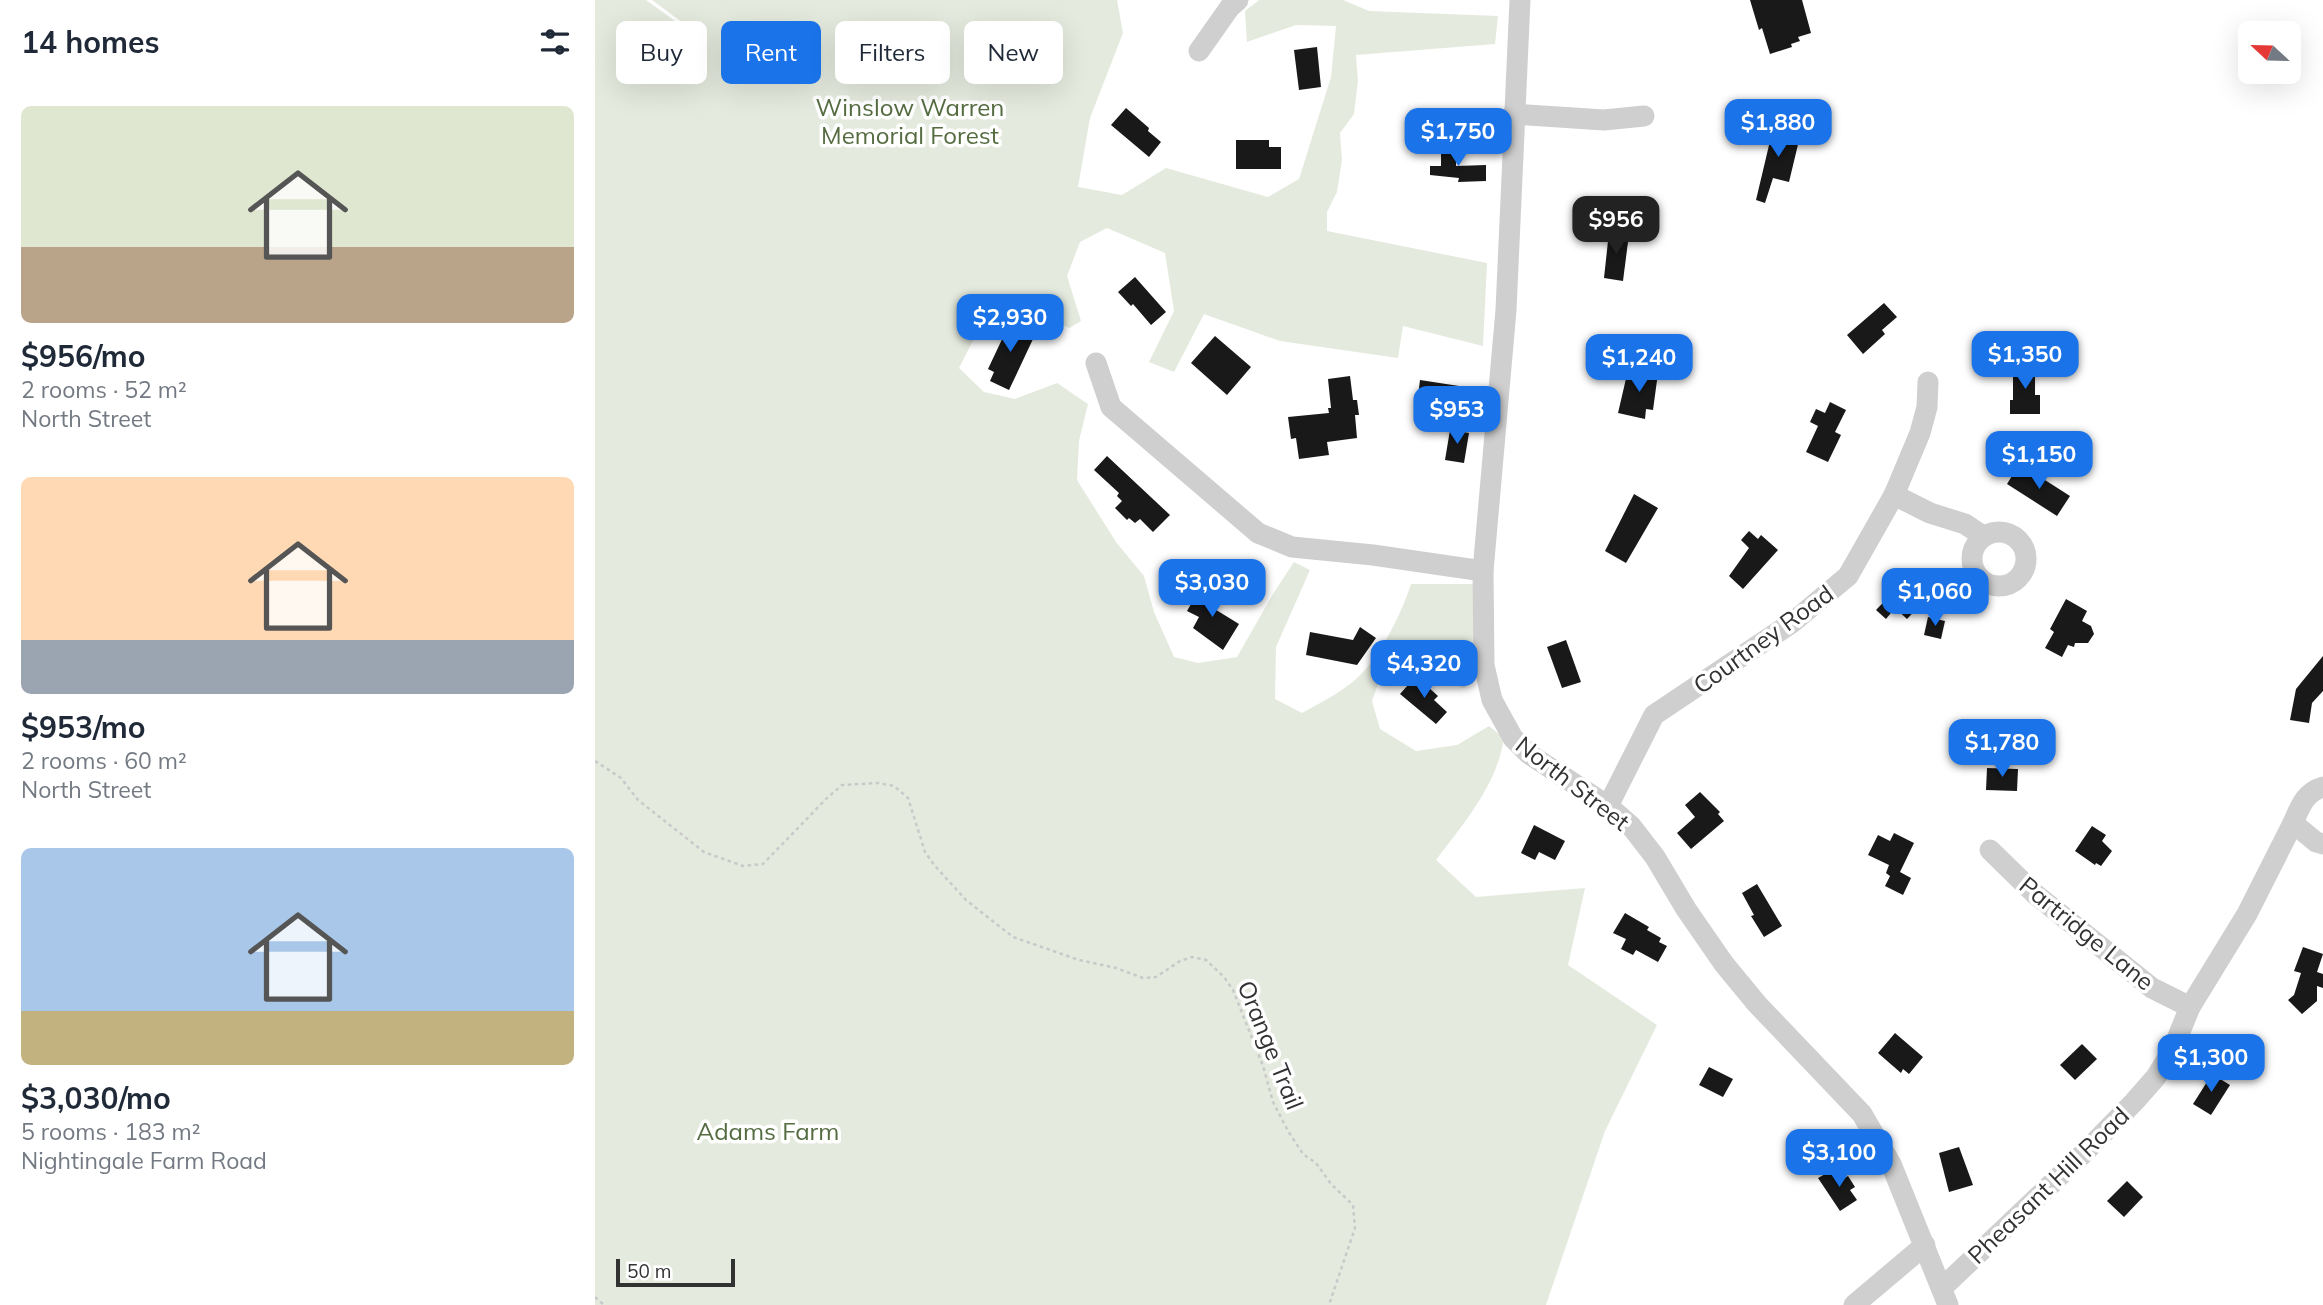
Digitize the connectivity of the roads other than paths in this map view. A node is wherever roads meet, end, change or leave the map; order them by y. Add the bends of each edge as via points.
1 (1238, 0) edge
2 (1520, 0) edge
3 (1199, 51) dead end
4 (1513, 114) junction
5 (1644, 116) dead end
6 (1096, 363) dead end
7 (1928, 382) dead end
8 (1894, 495) junction
9 (1983, 536) dead end
10 (1483, 571) junction
11 (2323, 787) edge
12 (1608, 806) junction
13 (2293, 823) junction
14 (2323, 844) edge
15 (1990, 850) dead end
16 (2190, 1007) junction
17 (1925, 1245) junction
18 (1945, 1296) edge
19 (1854, 1305) edge

1 - 3 street
2 - 4 street, North Street
4 - 5 street via 1604,120
4 - 10 street, North Street via 1506,310
6 - 10 street via 1111,407 1258,533 1292,547
7 - 8 street, Courtney Road via 1924,421
8 - 9 street
8 - 12 street, Courtney Road via 1849,576 1793,622 1654,715
10 - 12 street, North Street via 1484,665 1492,701 1513,738 1529,754
11 - 13 street, Pheasant Hill Road via 2303,800
12 - 17 street, North Street via 1655,857 1724,964 1862,1114 1891,1164
13 - 14 street
13 - 16 street, Pheasant Hill Road via 2248,914
15 - 16 street, Partridge Lane via 2035,894 2152,988
16 - 18 street, Pheasant Hill Road via 2156,1077
17 - 18 street, North Street
17 - 19 street

